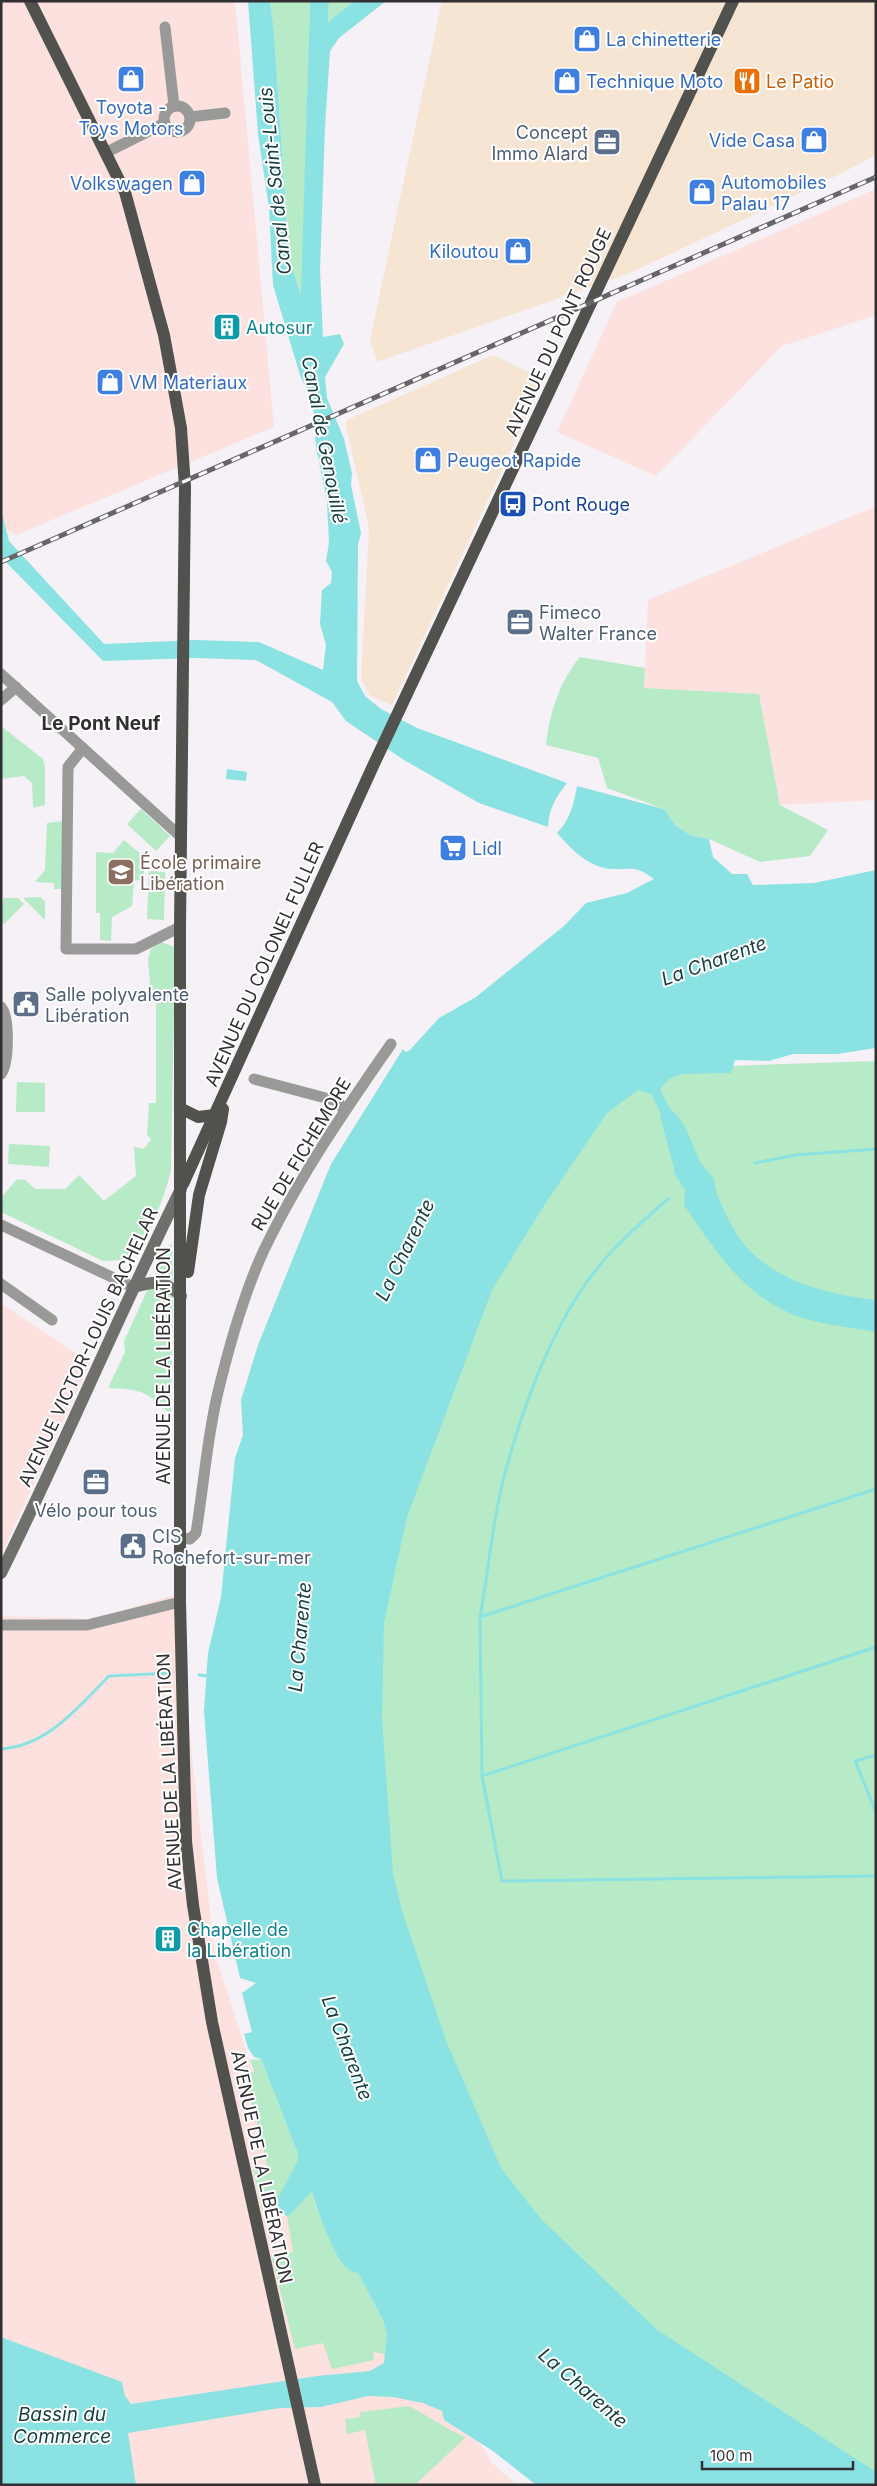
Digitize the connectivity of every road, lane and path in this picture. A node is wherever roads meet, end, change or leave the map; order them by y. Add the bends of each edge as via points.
1 (30, 1) edge
2 (734, 1) edge
3 (165, 27) dead end
4 (174, 106) junction
5 (225, 113) dead end
6 (190, 117) junction
7 (165, 123) junction
8 (105, 153) junction
9 (1, 674) edge
10 (16, 687) junction
11 (1, 700) edge
12 (83, 748) junction
13 (379, 754) joint
14 (180, 836) junction
15 (180, 928) junction
16 (2, 1008) edge
17 (392, 1044) dead end
18 (2, 1074) edge
19 (254, 1079) dead end
20 (224, 1096) junction
21 (180, 1108) junction
22 (344, 1110) junction
23 (215, 1115) junction
24 (181, 1189) junction
25 (1, 1225) edge
26 (1, 1284) edge
27 (133, 1287) junction
28 (181, 1296) junction
29 (52, 1320) dead end
30 (181, 1327) junction
31 (181, 1538) junction
32 (1, 1573) edge
33 (180, 1602) junction
34 (1, 1624) edge
35 (315, 2485) edge

1 - 8 main road, AVENUE DE LA LIBÉRATION
2 - 13 main road, AVENUE DU PONT ROUGE
3 - 4 street
4 - 6 street via 183,106
4 - 7 street via 165,114
5 - 6 street
6 - 7 street via 186,128 178,132 170,130
7 - 8 street
8 - 14 main road, AVENUE DE LA LIBÉRATION via 125,192 164,335 182,428 185,481
9 - 10 street
10 - 11 street
10 - 12 street
12 - 14 street
12 - 15 street via 68,767 66,949 136,950
13 - 20 main road, AVENUE DU COLONEL FULLER
14 - 15 main road, AVENUE DE LA LIBÉRATION
15 - 21 main road, AVENUE DE LA LIBÉRATION
16 - 18 street via 7,1021 7,1054
17 - 22 street, RUE DE FICHEMORE
19 - 22 street via 337,1102
20 - 23 main road, AVENUE DU COLONEL FULLER
20 - 30 main road via 221,1122 192,1234
21 - 23 main road via 198,1117
21 - 24 main road, AVENUE DE LA LIBÉRATION
22 - 31 street, RUE DE FICHEMORE via 263,1252 220,1382 196,1533 190,1539
23 - 24 main road, AVENUE DU COLONEL FULLER
24 - 27 main road, AVENUE VICTOR-LOUIS BACHELAR
24 - 28 main road, AVENUE DE LA LIBÉRATION
25 - 27 street
26 - 29 street
27 - 28 main road via 160,1282
27 - 32 main road, AVENUE VICTOR-LOUIS BACHELAR via 82,1406
28 - 30 main road, AVENUE DE LA LIBÉRATION
30 - 31 main road, AVENUE DE LA LIBÉRATION
31 - 33 main road, AVENUE DE LA LIBÉRATION
33 - 34 street via 87,1625
33 - 35 main road, AVENUE DE LA LIBÉRATION via 183,1779 193,1905 212,2022

